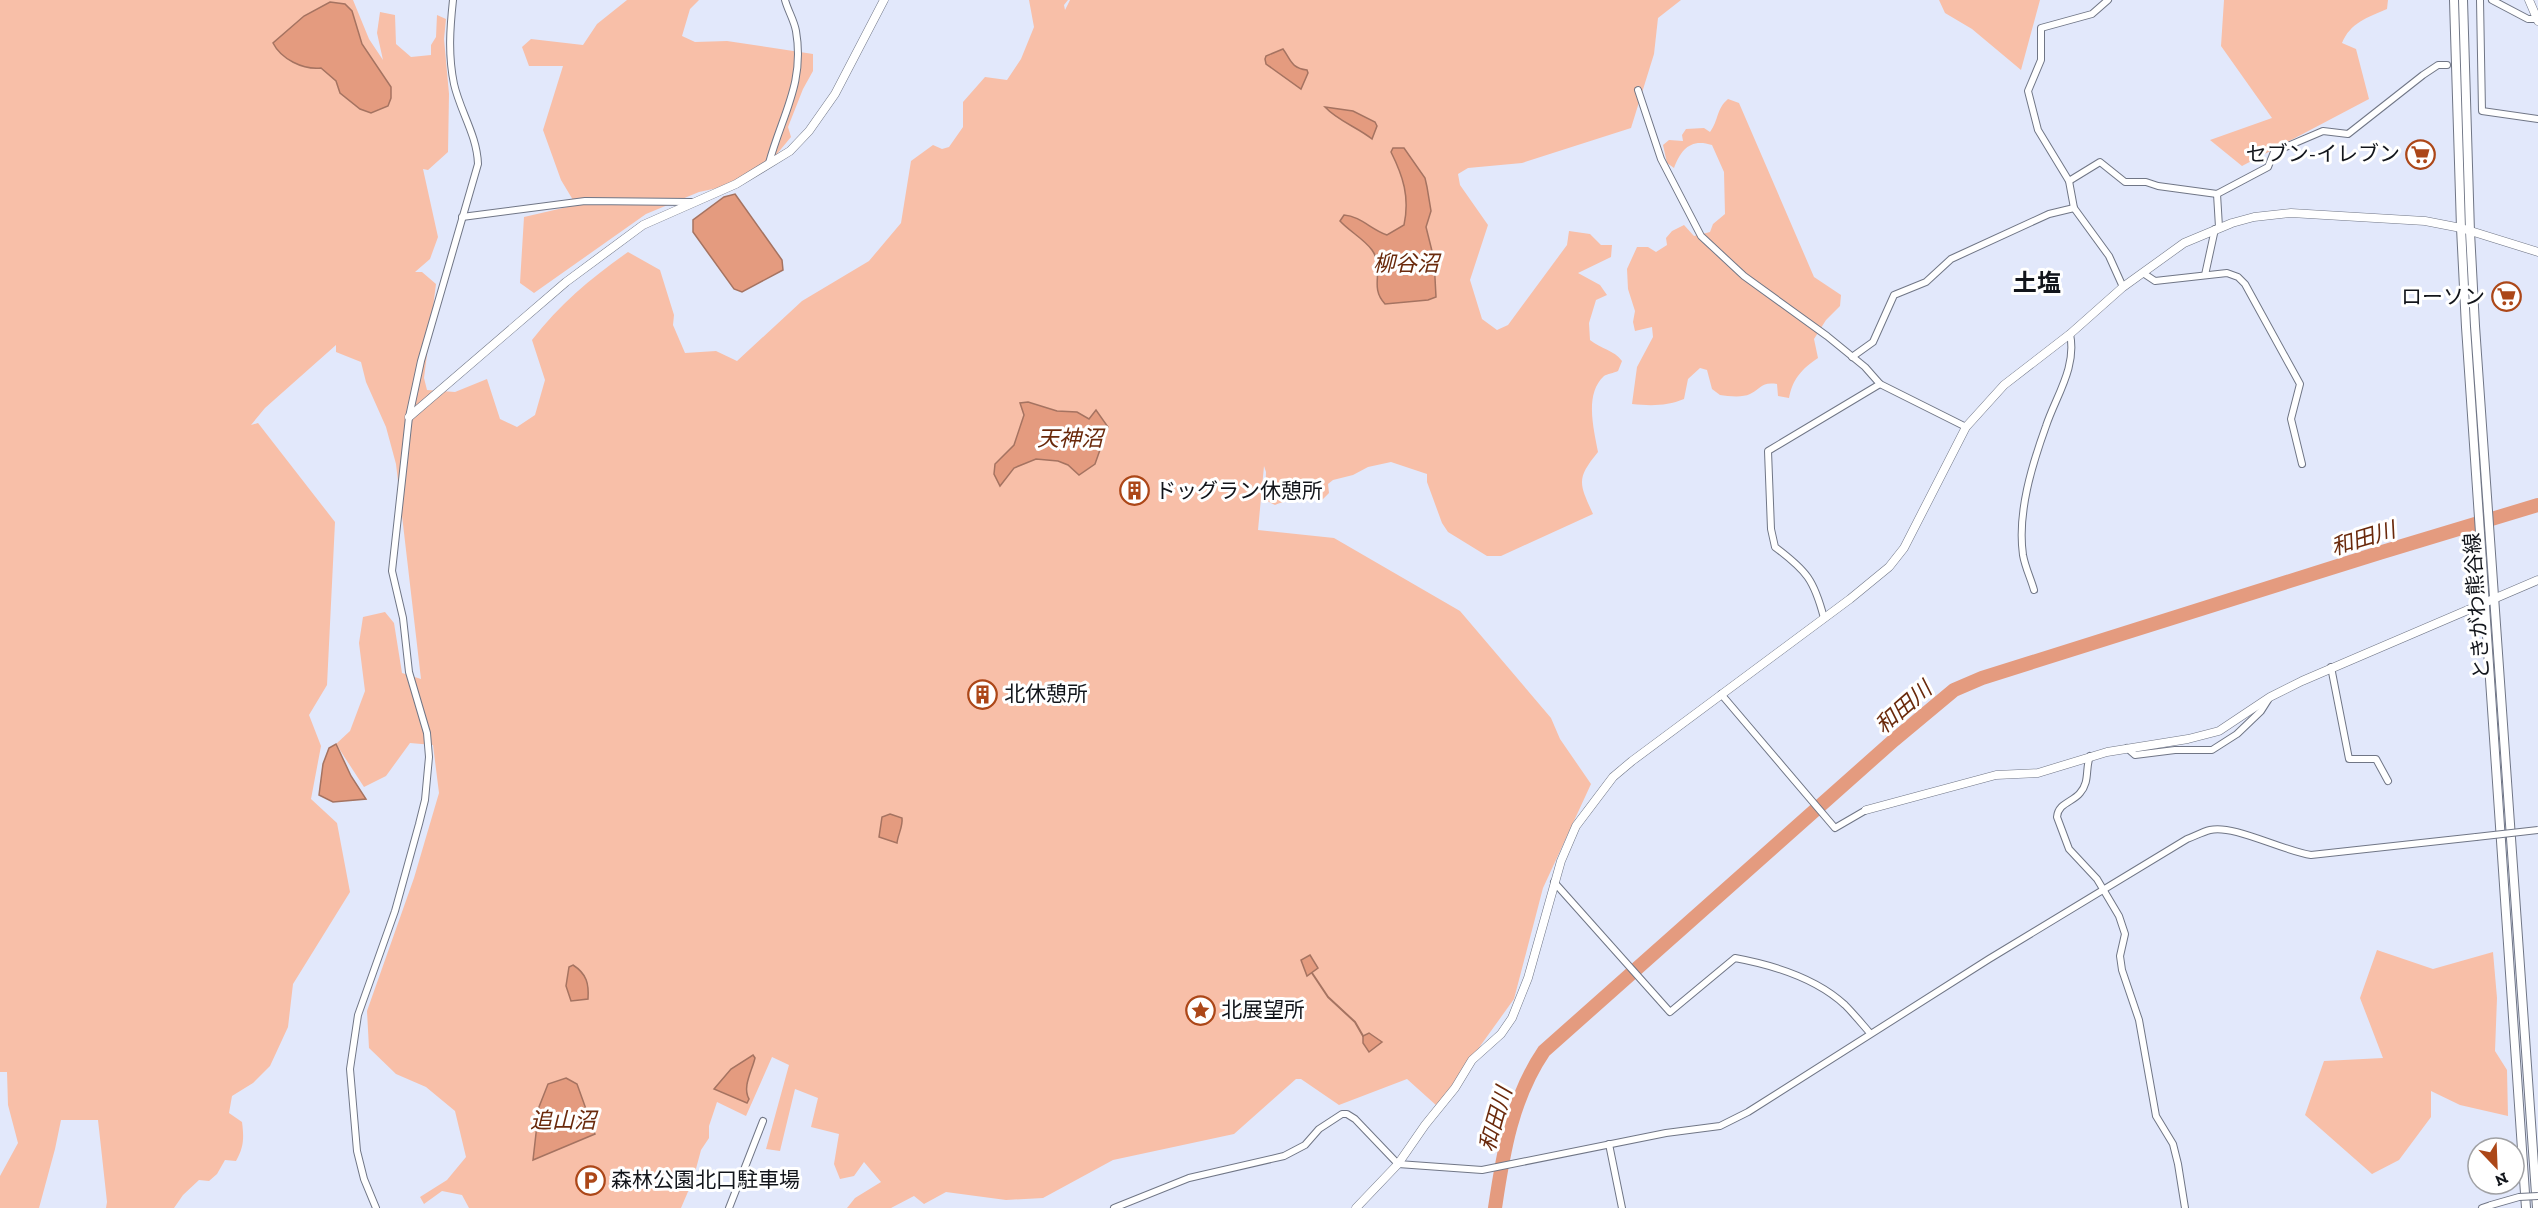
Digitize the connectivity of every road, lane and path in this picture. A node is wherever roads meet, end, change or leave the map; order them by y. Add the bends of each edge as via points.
1 (453, 0) edge
2 (785, 0) edge
3 (884, 0) edge
4 (2108, 0) edge
5 (2454, 0) edge
6 (2463, 0) edge
7 (2480, 0) edge
8 (2492, 0) edge
9 (2529, 0) edge
10 (2538, 20) edge
11 (2447, 64) dead end
12 (1638, 90) dead end
13 (2538, 119) edge
14 (769, 163) junction
15 (2069, 181) junction
16 (2217, 194) junction
17 (696, 202) junction
18 (2074, 207) junction
19 (462, 217) junction
20 (2217, 228) junction
21 (2461, 228) junction
22 (2470, 232) junction
23 (2538, 252) edge
24 (2143, 273) junction
25 (2205, 275) junction
26 (2123, 287) junction
27 (2070, 334) junction
28 (1852, 357) junction
29 (1880, 384) junction
30 (409, 417) junction
31 (1966, 427) junction
32 (2302, 464) dead end
33 (2538, 579) edge
34 (2034, 590) dead end
35 (2494, 597) junction
36 (2485, 601) junction
37 (1824, 618) junction
38 (2331, 667) junction
39 (1721, 694) junction
40 (2270, 697) junction
41 (2127, 748) junction
42 (2090, 756) junction
43 (2388, 781) dead end
44 (1866, 810) joint
45 (2538, 830) edge
46 (1554, 882) junction
47 (2103, 890) junction
48 (1870, 1033) junction
49 (763, 1120) dead end
50 (1609, 1144) junction
51 (1398, 1164) junction
52 (2538, 1196) edge
53 (376, 1208) edge
54 (729, 1208) edge
55 (1114, 1208) edge
56 (1356, 1208) edge
57 (1623, 1208) edge
58 (2185, 1208) edge
59 (2482, 1208) edge
60 (2526, 1208) edge
61 (2536, 1208) edge

1 - 19 street via 449,39 454,85 478,159
2 - 14 street via 796,28 798,79
3 - 14 street via 828,106 790,151
4 - 15 street via 2092,14 2041,28 2041,60 2028,91 2038,130
5 - 21 main road, ときがわ熊谷線
6 - 22 main road, ときがわ熊谷線
7 - 13 street via 2477,63 2482,111
8 - 10 street via 2528,19
9 - 10 street
11 - 16 street via 2423,75 2348,134 2323,131 2274,152 2268,167
12 - 28 street via 1661,159 1701,236 1744,276
14 - 17 street
15 - 16 street via 2100,162 2125,182
15 - 18 street
16 - 20 street
17 - 19 street via 585,201
17 - 30 street via 643,225 566,282
18 - 26 street via 2109,256
18 - 28 street via 2049,214 1951,260 1926,282 1894,295 1873,342
19 - 30 street
20 - 21 street via 2254,217 2290,213 2398,218
20 - 24 street via 2184,243
20 - 25 street
21 - 22 street
21 - 36 main road, ときがわ熊谷線
22 - 23 street
22 - 35 main road, ときがわ熊谷線
24 - 25 street via 2155,281
24 - 26 street
25 - 32 street via 2227,273 2245,284 2300,384 2291,419
26 - 27 street
27 - 31 street via 2004,385
27 - 34 street via 2072,352 2068,369 2022,507 2023,556
28 - 29 street
29 - 31 street
29 - 37 street via 1768,451 1775,547 1813,583
30 - 53 street via 392,571 403,618 409,672 427,733 429,766 425,800 395,911 358,1015 350,1069 357,1150
31 - 37 street via 1904,548 1889,567
33 - 35 street
35 - 36 street
35 - 61 main road, ときがわ熊谷線
36 - 38 street
36 - 60 main road, ときがわ熊谷線
37 - 39 street
38 - 40 street
38 - 43 street via 2349,759 2376,759
39 - 44 street via 1835,828
39 - 46 street via 1613,777 1576,826
40 - 41 street via 2218,730 2188,739
40 - 41 street via 2237,734 2212,750 2135,755
41 - 42 street
42 - 44 street via 2037,773 1996,775
42 - 47 street via 2087,781 2079,795 2057,812 2057,817 2069,849
45 - 47 street, bridge via 2311,855 2293,853 2238,832 2210,830 2187,839
46 - 48 street via 1670,1012 1735,957 1814,983 1844,1004
46 - 51 street via 1528,978 1512,1018 1501,1034 1472,1060
47 - 48 street
47 - 58 street via 2125,934 2120,956 2122,969 2139,1020 2156,1116 2173,1144
48 - 50 street via 1720,1126
49 - 54 street
50 - 51 street via 1482,1170
50 - 57 street
51 - 55 street via 1355,1119 1342,1114 1319,1129 1305,1145 1284,1156 1189,1178
51 - 56 street
52 - 59 street, bridge via 2519,1197

